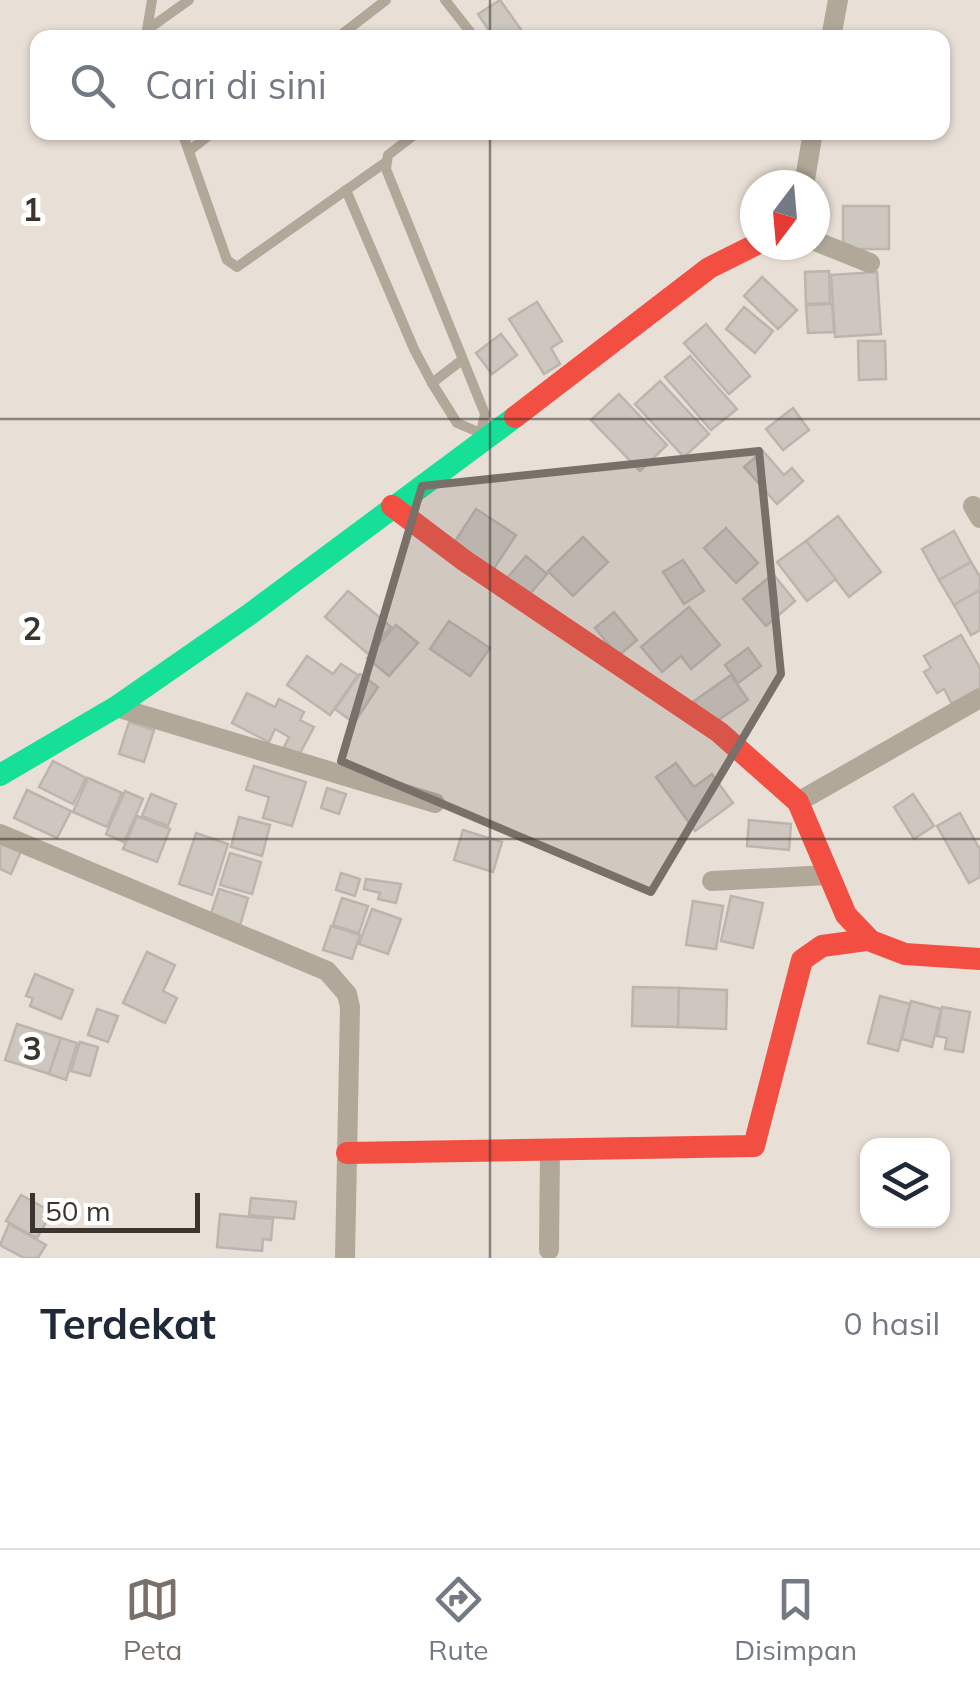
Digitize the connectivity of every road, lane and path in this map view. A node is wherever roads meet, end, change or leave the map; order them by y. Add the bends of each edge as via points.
1 (152, 0) edge
2 (189, 0) edge
3 (386, 0) edge
4 (445, 0) edge
5 (838, 0) edge
6 (148, 30) edge
7 (153, 30) edge
8 (347, 30) edge
9 (469, 30) edge
10 (832, 30) edge
11 (185, 140) edge
12 (203, 140) edge
13 (408, 140) edge
14 (812, 140) edge
15 (189, 151) junction
16 (386, 162) junction
17 (807, 170) edge
18 (346, 190) junction
19 (830, 247) edge
20 (740, 253) edge
21 (870, 263) dead end
22 (462, 360) junction
23 (432, 383) junction
24 (484, 436) junction
25 (392, 506) junction
26 (980, 698) edge
27 (116, 706) junction
28 (0, 775) edge
29 (798, 802) junction
30 (435, 803) dead end
31 (0, 834) edge
32 (828, 876) junction
33 (712, 882) dead end
34 (866, 940) junction
35 (980, 960) edge
36 (550, 1150) junction
37 (347, 1153) junction
38 (549, 1250) dead end
39 (345, 1258) edge

1 - 6 lane
2 - 7 lane
3 - 8 lane
4 - 9 lane
5 - 10 street
11 - 15 lane
12 - 15 lane
13 - 16 lane
14 - 17 street
15 - 18 lane via 228,260 238,267
16 - 18 lane
16 - 22 lane
18 - 23 lane
19 - 21 street
20 - 24 street via 709,268
22 - 23 lane
22 - 24 lane via 485,414
23 - 24 lane via 458,423
24 - 25 street
25 - 27 street
25 - 29 street via 719,732
26 - 29 street
27 - 28 street
27 - 30 street
29 - 32 street
31 - 37 street via 327,970 350,1008
32 - 33 street
32 - 34 street
34 - 35 street via 901,953
34 - 36 street via 822,946 802,960 754,1146
36 - 37 street
36 - 38 street
37 - 39 street

